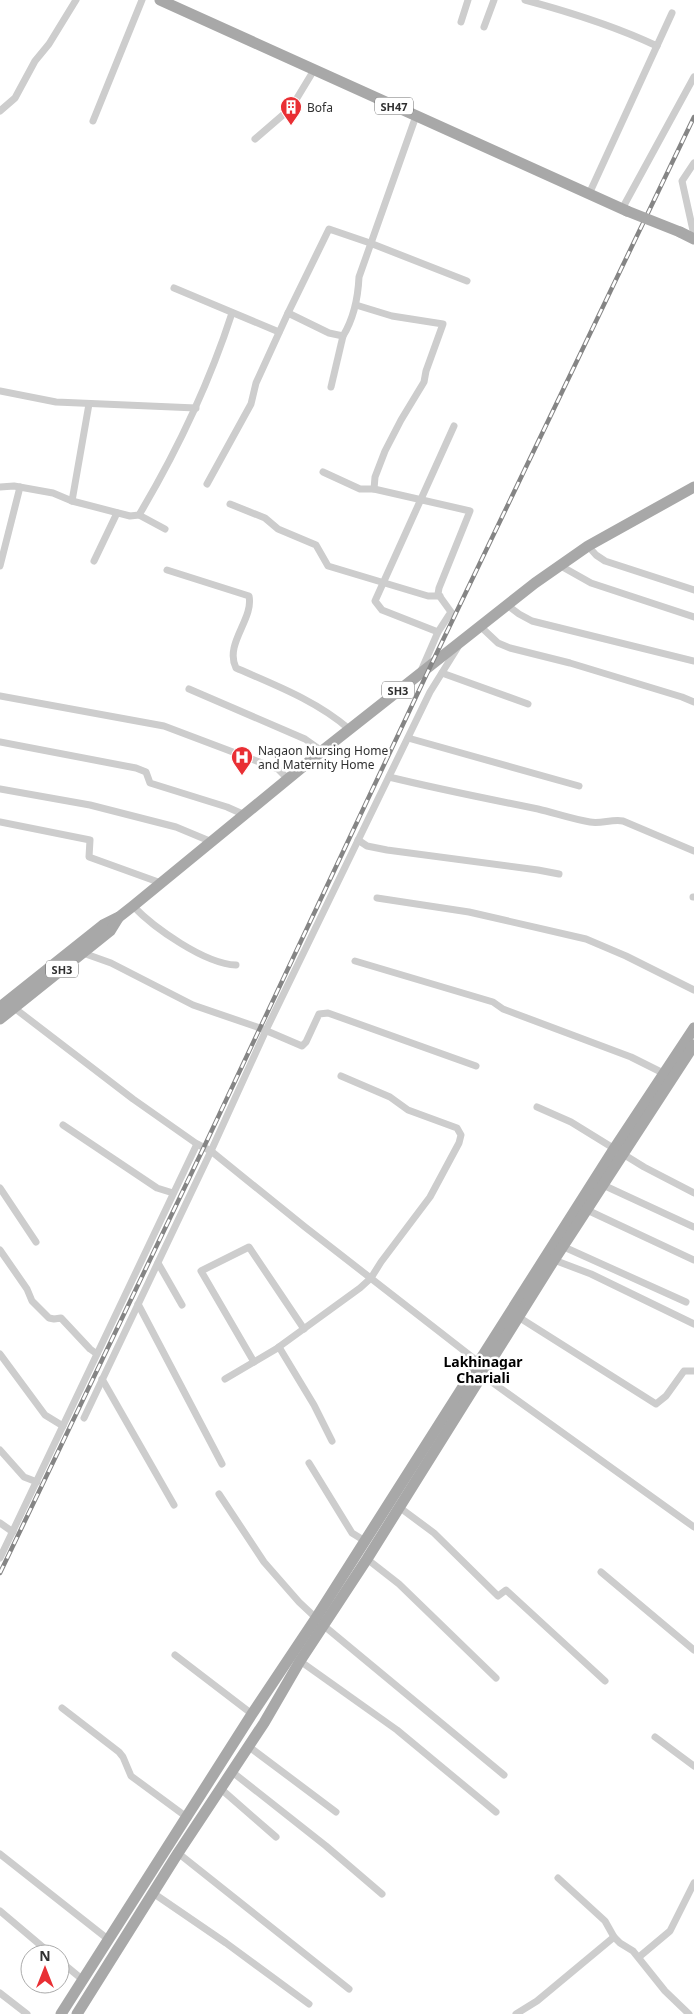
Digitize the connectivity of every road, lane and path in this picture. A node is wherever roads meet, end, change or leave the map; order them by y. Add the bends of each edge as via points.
1 (76, 0) edge
2 (142, 0) edge
3 (160, 0) edge
4 (468, 0) edge
5 (494, 0) edge
6 (525, 0) edge
7 (672, 13) dead end
8 (461, 22) dead end
9 (484, 27) dead end
10 (657, 46) junction
11 (314, 70) junction
12 (694, 77) edge
13 (0, 111) edge
14 (416, 116) junction
15 (93, 122) dead end
16 (255, 139) dead end
17 (694, 163) edge
18 (589, 194) junction
19 (625, 210) junction
20 (694, 237) edge
21 (370, 243) junction
22 (467, 281) dead end
23 (174, 288) dead end
24 (356, 304) junction
25 (232, 313) junction
26 (288, 313) junction
27 (279, 332) junction
28 (343, 336) junction
29 (331, 387) dead end
30 (0, 391) edge
31 (89, 404) junction
32 (196, 408) junction
33 (454, 426) dead end
34 (322, 472) dead end
35 (206, 484) dead end
36 (0, 487) edge
37 (20, 487) junction
38 (694, 487) edge
39 (374, 489) junction
40 (420, 499) junction
41 (72, 501) junction
42 (230, 504) dead end
43 (117, 512) junction
44 (139, 515) junction
45 (165, 529) dead end
46 (588, 546) junction
47 (94, 561) dead end
48 (0, 566) edge
49 (559, 566) junction
50 (167, 570) dead end
51 (383, 582) junction
52 (694, 590) edge
53 (440, 596) junction
54 (508, 605) junction
55 (694, 617) edge
56 (481, 627) junction
57 (438, 632) junction
58 (461, 643) junction
59 (694, 661) edge
60 (442, 672) junction
61 (420, 673) junction
62 (189, 689) dead end
63 (0, 696) edge
64 (694, 702) edge
65 (528, 704) dead end
66 (349, 730) junction
67 (408, 738) junction
68 (0, 742) edge
69 (322, 751) junction
70 (389, 777) junction
71 (288, 779) junction
72 (579, 786) dead end
73 (0, 789) edge
74 (245, 815) junction
75 (0, 822) edge
76 (358, 840) junction
77 (212, 842) junction
78 (694, 851) edge
79 (559, 874) dead end
80 (161, 883) junction
81 (376, 898) dead end
82 (133, 906) junction
83 (119, 916) junction
84 (83, 953) junction
85 (355, 961) dead end
86 (236, 965) dead end
87 (694, 990) edge
88 (7, 1005) edge
89 (0, 1018) edge
90 (694, 1028) edge
91 (265, 1031) junction
92 (694, 1045) edge
93 (476, 1066) dead end
94 (663, 1073) junction
95 (341, 1076) dead end
96 (537, 1107) dead end
97 (63, 1125) dead end
98 (197, 1144) junction
99 (211, 1151) junction
100 (618, 1151) junction
101 (603, 1185) junction
102 (0, 1188) edge
103 (694, 1193) edge
104 (173, 1194) junction
105 (587, 1210) junction
106 (694, 1228) edge
107 (36, 1242) dead end
108 (564, 1247) junction
109 (0, 1250) edge
110 (554, 1260) junction
111 (694, 1260) edge
112 (158, 1263) junction
113 (371, 1278) junction
114 (686, 1302) dead end
115 (138, 1304) junction
116 (182, 1305) dead end
117 (520, 1318) junction
118 (694, 1324) edge
119 (304, 1329) junction
120 (279, 1347) junction
121 (0, 1354) edge
122 (97, 1354) junction
123 (254, 1362) junction
124 (483, 1368) junction
125 (694, 1371) edge
126 (102, 1379) junction
127 (225, 1379) dead end
128 (84, 1418) dead end
129 (63, 1426) junction
130 (332, 1441) dead end
131 (0, 1450) edge
132 (309, 1463) dead end
133 (222, 1464) dead end
134 (37, 1482) junction
135 (219, 1494) dead end
136 (174, 1505) dead end
137 (399, 1507) junction
138 (0, 1523) edge
139 (693, 1523) edge
140 (12, 1532) junction
141 (365, 1541) junction
142 (0, 1558) edge
143 (367, 1559) junction
144 (600, 1572) dead end
145 (320, 1622) junction
146 (694, 1650) edge
147 (175, 1654) dead end
148 (300, 1661) junction
149 (496, 1678) dead end
150 (605, 1681) dead end
151 (62, 1708) dead end
152 (252, 1714) junction
153 (655, 1737) dead end
154 (248, 1746) junction
155 (694, 1766) edge
156 (231, 1771) junction
157 (504, 1775) dead end
158 (220, 1789) junction
159 (336, 1812) dead end
160 (496, 1812) dead end
161 (188, 1818) junction
162 (276, 1837) dead end
163 (178, 1852) junction
164 (0, 1854) edge
165 (558, 1878) dead end
166 (694, 1883) edge
167 (153, 1893) junction
168 (382, 1894) dead end
169 (0, 1911) edge
170 (614, 1937) junction
171 (109, 1940) junction
172 (39, 1944) edge
173 (639, 1957) junction
174 (70, 1969) edge
175 (83, 1980) junction
176 (349, 1989) dead end
177 (0, 1993) edge
178 (309, 2004) dead end
179 (27, 2014) edge
180 (62, 2014) edge
181 (77, 2014) edge
182 (516, 2014) edge
183 (689, 2014) edge

1 - 13 street via 49,44 35,60 15,98
2 - 15 street
3 - 11 main road, SH47
4 - 8 street
5 - 9 street
6 - 10 street via 596,22
7 - 10 street
10 - 18 street
11 - 14 main road, SH47
11 - 16 street via 291,108
12 - 19 street
14 - 18 main road, SH47
14 - 21 street
17 - 20 street via 682,181
18 - 19 main road, SH47
19 - 20 main road, SH47, bridge
21 - 22 street
21 - 24 street via 358,277
21 - 26 street via 328,229
23 - 25 street
24 - 28 street
24 - 39 street via 392,316 443,324 424,382 386,451 375,477
25 - 27 street
25 - 32 street
26 - 27 street
26 - 28 street via 329,333
27 - 35 street via 256,383 251,404
28 - 29 street
30 - 31 street via 56,402
31 - 32 street
31 - 41 street
32 - 44 street
33 - 40 street
34 - 39 street via 360,489
36 - 37 street
37 - 41 street via 53,493
37 - 48 street
38 - 46 main road, SH3
39 - 40 street
40 - 51 street
40 - 53 street via 470,511 439,588
41 - 43 street
42 - 51 street via 265,518 278,530 316,545 328,566
43 - 44 street
43 - 47 street
44 - 45 street
46 - 49 main road, SH3
46 - 52 street via 605,561
49 - 54 main road, SH3
49 - 55 street via 591,583
50 - 66 street via 249,596 251,604 237,638 233,661 236,668 289,692
51 - 53 street via 428,596
51 - 57 street via 375,601 382,610
53 - 57 street via 452,612
54 - 56 main road, SH3
54 - 59 street via 532,621
56 - 58 main road, SH3
56 - 64 street via 498,643 510,648 602,672
57 - 61 street
58 - 60 street
58 - 61 main road, SH3
60 - 65 street
60 - 67 street
61 - 66 main road, SH3
62 - 69 street via 305,739
63 - 71 street via 164,726 278,769
66 - 69 main road, SH3
67 - 70 street
67 - 72 street
68 - 74 street via 136,768 146,772 150,783
69 - 71 main road, SH3
70 - 76 street
70 - 78 street via 591,823 623,821
71 - 74 main road, SH3
73 - 77 street via 123,813 176,827
74 - 77 main road, SH3
75 - 80 street via 90,840 89,857
76 - 79 street via 367,846 387,850
76 - 91 street
77 - 80 main road, SH3
80 - 82 main road, SH3
81 - 87 street via 470,912 586,938
82 - 83 main road, SH3
82 - 86 street via 171,938 200,954
83 - 84 main road, SH3 via 110,931
83 - 88 main road, SH3 via 103,925
84 - 88 main road, SH3
84 - 91 street via 111,963 193,1005
85 - 94 street via 493,1002 503,1009 631,1057
88 - 89 main road, SH3
88 - 98 street
90 - 94 main road
91 - 93 street via 302,1046 319,1014 328,1013
91 - 99 street
92 - 100 main road
94 - 100 main road
95 - 113 street via 390,1097 408,1110 457,1128 461,1135 430,1197
96 - 100 street via 571,1122
97 - 104 street via 157,1188
98 - 99 street
98 - 104 street
99 - 112 street
99 - 113 street
100 - 101 main road
100 - 103 street
100 - 124 main road
101 - 105 main road
101 - 106 street
102 - 107 street
104 - 122 street
105 - 108 main road
105 - 111 street
108 - 110 main road
108 - 114 street
109 - 122 street via 32,1301 48,1318 61,1318
110 - 117 main road
110 - 118 street via 591,1274
112 - 115 street
112 - 116 street
113 - 119 street
113 - 124 street
115 - 126 street
115 - 133 street
117 - 124 main road
117 - 125 street via 656,1404 684,1371
119 - 120 street
119 - 123 street via 249,1247 201,1271
120 - 123 street
120 - 130 street
121 - 129 street via 45,1415
122 - 129 street
123 - 127 street
124 - 137 main road
124 - 139 street
124 - 141 main road
126 - 128 street
126 - 136 street
129 - 134 street
131 - 134 street via 24,1476
132 - 141 street via 352,1533
134 - 140 street
135 - 145 street via 264,1562
137 - 143 main road
137 - 150 street via 434,1533 498,1596 506,1590
138 - 140 street
140 - 142 street
141 - 145 main road
143 - 145 main road
143 - 149 street via 398,1584
144 - 146 street
145 - 148 main road
145 - 152 main road
145 - 157 street
147 - 152 street
148 - 154 main road
148 - 160 street via 397,1730
151 - 161 street via 118,1752 131,1776
152 - 161 main road
153 - 155 street
154 - 156 main road
154 - 159 street
156 - 158 main road
156 - 168 street
158 - 162 street
158 - 163 main road
161 - 171 main road
163 - 167 main road
163 - 176 street
164 - 171 street
165 - 170 street via 605,1921
166 - 173 street via 670,1931
167 - 178 street
167 - 181 main road
169 - 172 street
170 - 173 street
170 - 182 street via 537,2001
171 - 175 main road
173 - 183 street via 665,1991
174 - 175 street
175 - 180 main road
177 - 179 street

